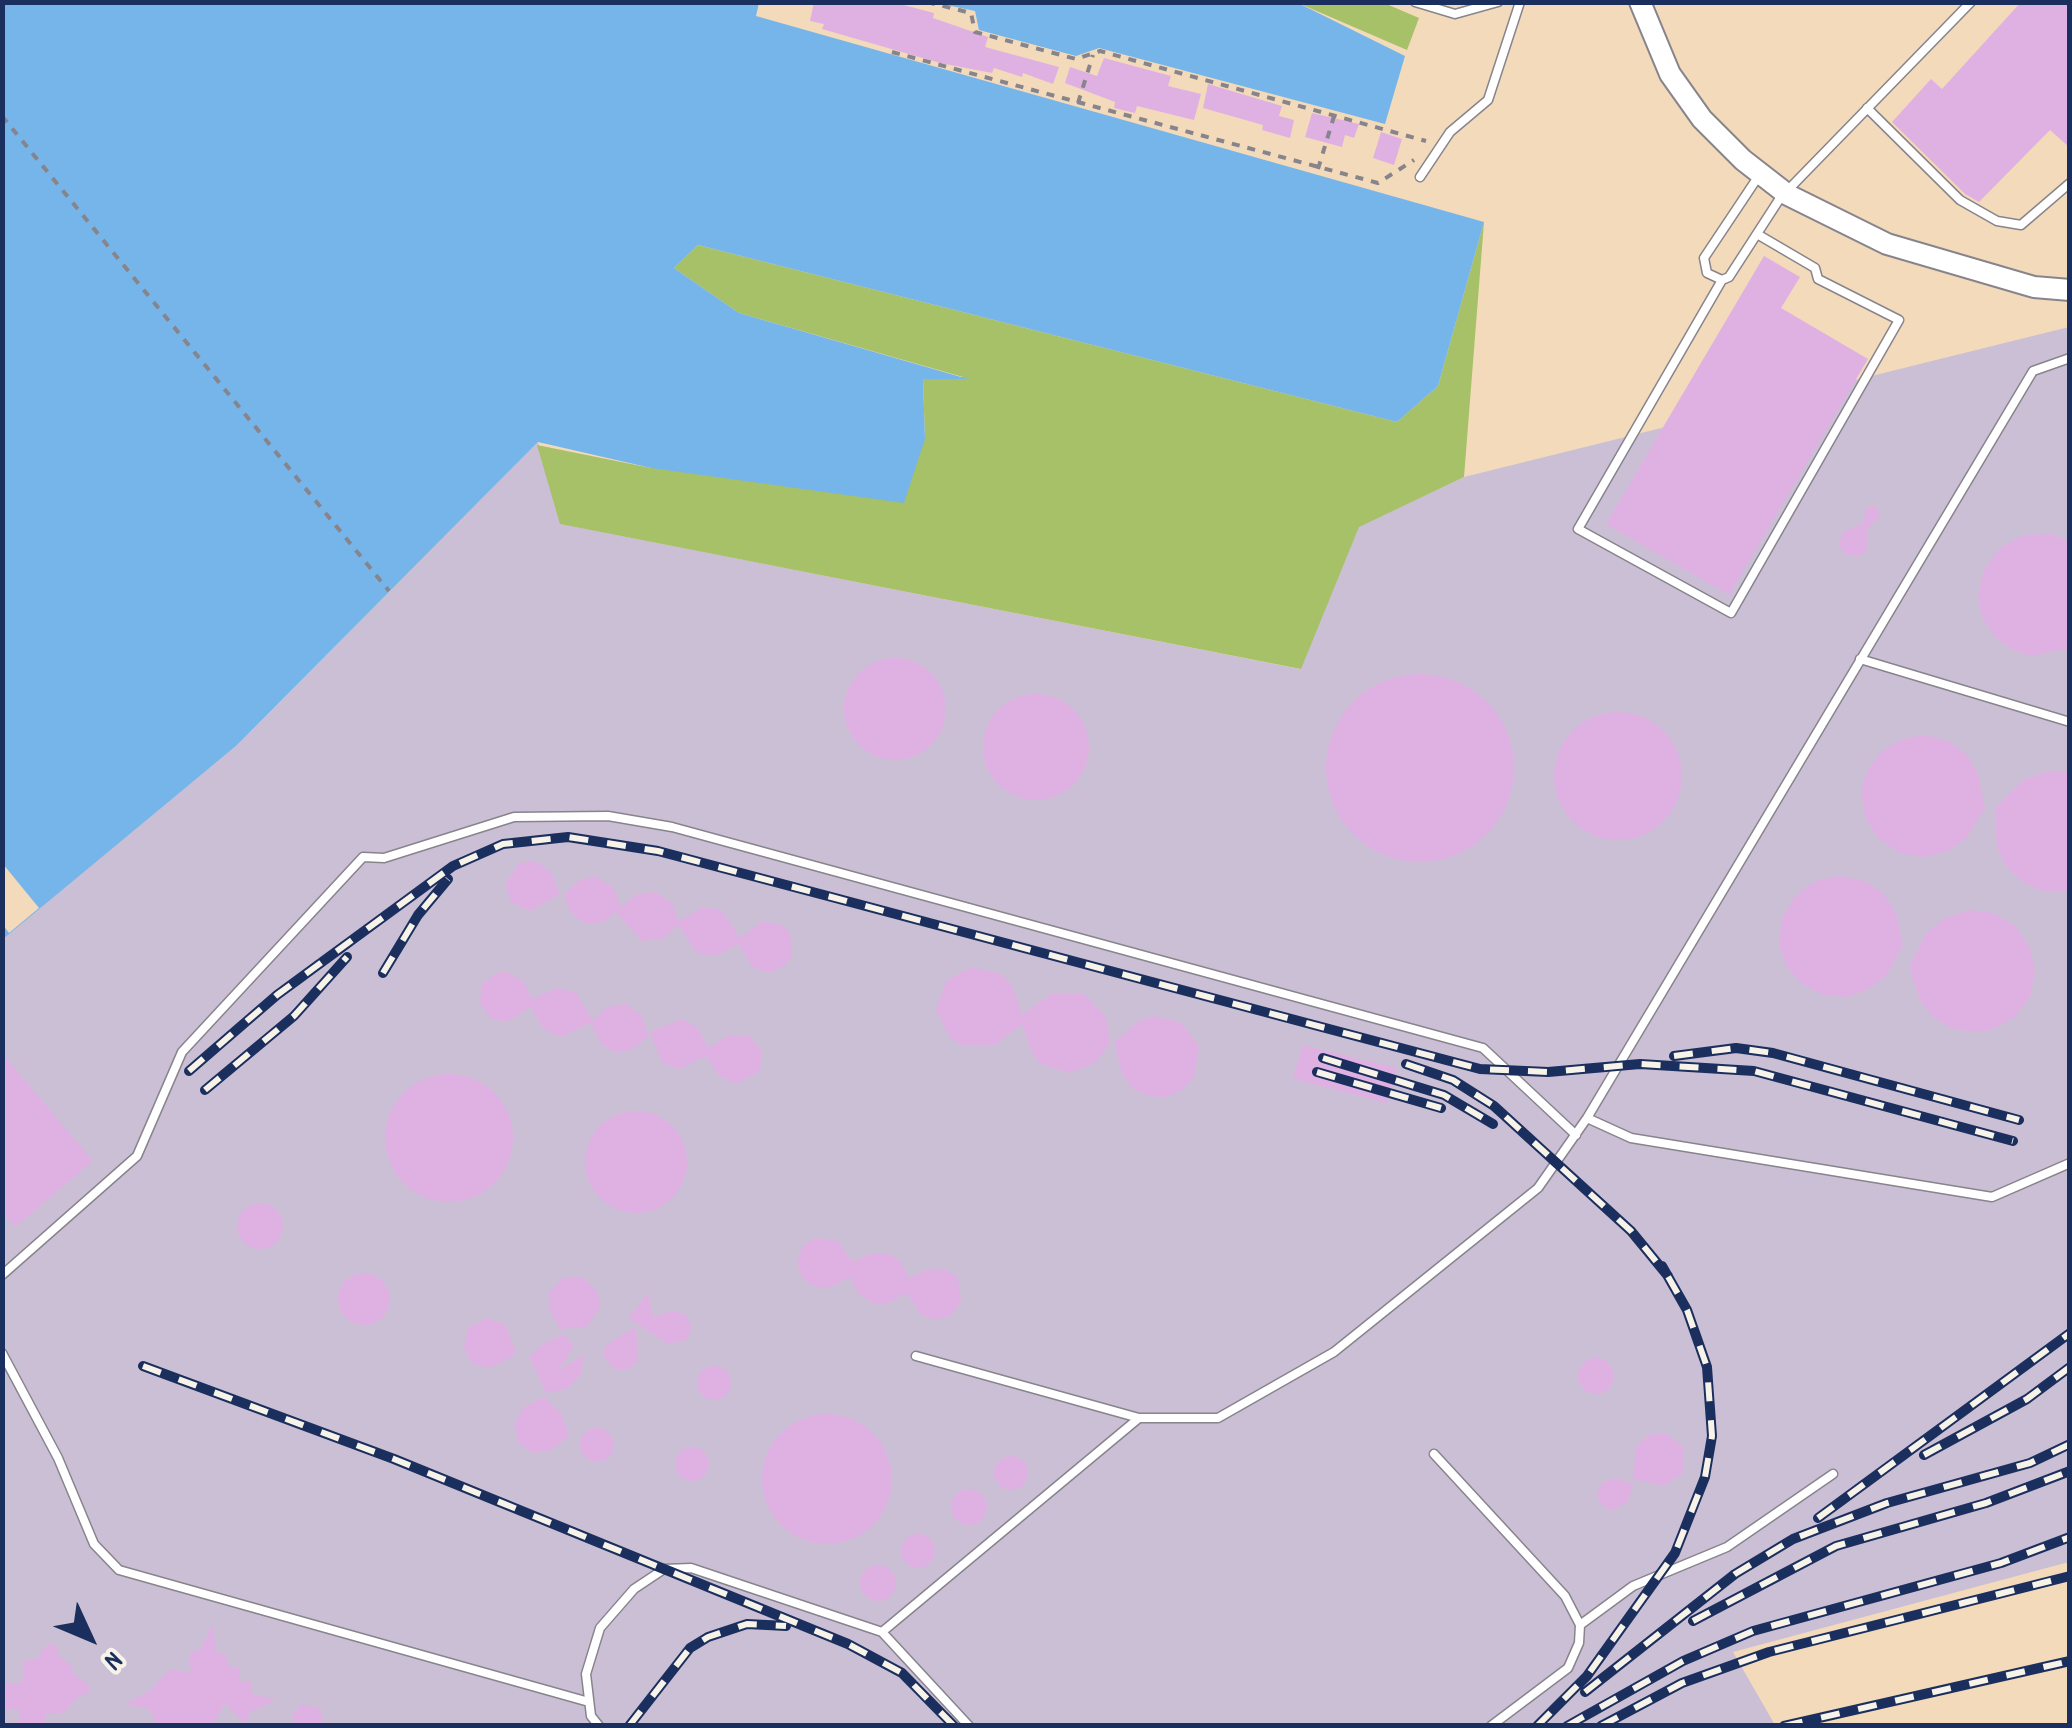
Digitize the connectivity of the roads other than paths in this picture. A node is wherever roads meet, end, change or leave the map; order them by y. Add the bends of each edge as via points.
1 (1415, 2) edge
2 (1498, 2) edge
3 (1520, 2) edge
4 (1640, 2) edge
5 (1972, 2) edge
6 (1867, 108) junction
7 (1760, 174) junction
8 (1420, 177) dead end
9 (2070, 183) edge
10 (1784, 192) junction
11 (1757, 234) junction
12 (1722, 280) junction
13 (2070, 290) edge
14 (2070, 358) edge
15 (1860, 659) junction
16 (2070, 722) edge
17 (1587, 1118) junction
18 (1576, 1135) junction
19 (2070, 1163) edge
20 (2, 1275) edge
21 (2, 1353) edge
22 (916, 1356) dead end
23 (1139, 1418) junction
24 (1434, 1454) dead end
25 (1833, 1474) dead end
26 (1580, 1625) junction
27 (882, 1632) junction
28 (590, 1702) junction
29 (599, 1726) edge
30 (969, 1726) edge
31 (1491, 1726) edge

1 - 2 lane via 1455,14
3 - 8 lane via 1488,100 1450,132
4 - 7 street via 1670,74 1702,119
5 - 6 lane
6 - 9 lane via 1960,200 1997,221 2022,225
6 - 10 lane
7 - 10 street
7 - 12 lane via 1704,258 1707,273
10 - 11 lane
10 - 13 street via 1887,244 2034,287
11 - 12 lane
11 - 12 lane via 1815,268 1818,278 1899,320 1731,613 1578,529
14 - 15 lane via 2033,371
15 - 16 lane
15 - 17 lane
17 - 18 lane
17 - 19 lane via 1631,1138 1992,1198
18 - 20 lane via 1482,1048 672,827 608,816 514,818 384,858 363,857 182,1052 137,1156
18 - 23 lane via 1538,1188 1334,1352 1218,1418
21 - 28 lane via 94,1544 119,1570
22 - 23 lane
23 - 27 lane
24 - 26 lane via 1565,1596
25 - 26 lane via 1727,1546 1633,1586
26 - 31 lane via 1568,1668
27 - 28 lane via 692,1568 664,1569 634,1589 600,1628 586,1674
27 - 30 lane
28 - 29 lane

